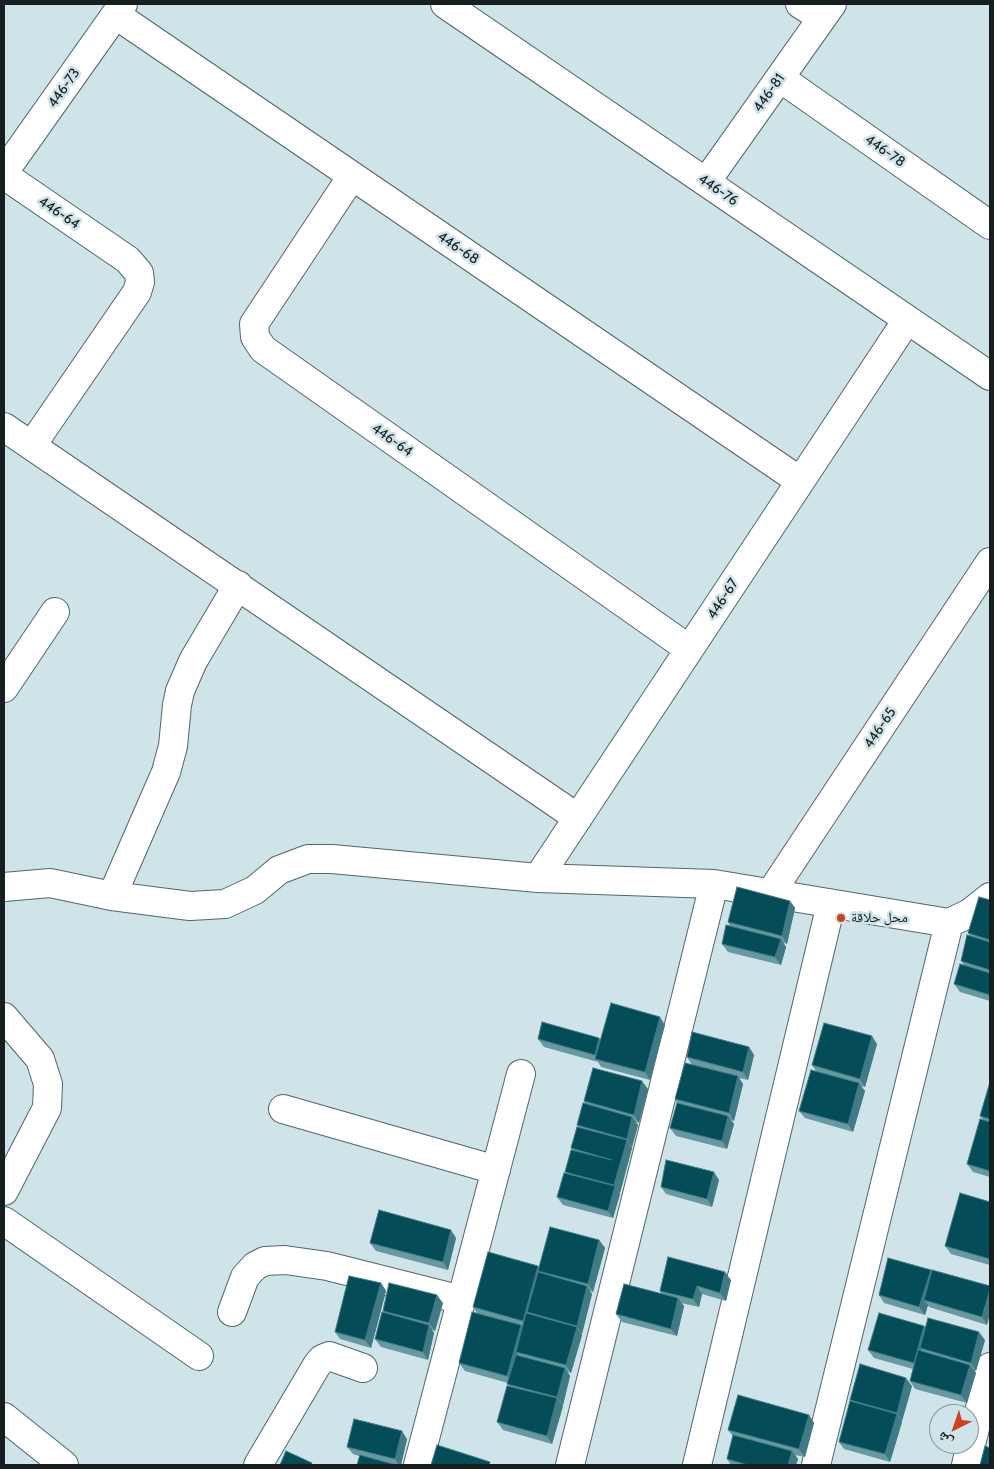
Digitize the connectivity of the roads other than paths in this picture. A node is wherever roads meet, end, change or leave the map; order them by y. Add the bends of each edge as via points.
1 (445, 4) edge
2 (119, 9) edge
3 (818, 9) edge
4 (780, 78) junction
5 (4, 174) edge
6 (352, 176) junction
7 (706, 182) junction
8 (990, 225) edge
9 (907, 320) junction
10 (990, 376) edge
11 (4, 427) edge
12 (32, 445) junction
13 (800, 481) junction
14 (990, 562) edge
15 (238, 586) junction
16 (55, 612) dead end
17 (689, 649) junction
18 (4, 688) edge
19 (578, 818) junction
20 (538, 878) junction
21 (714, 884) junction
22 (4, 887) edge
23 (770, 894) junction
24 (112, 896) junction
25 (990, 897) edge
26 (831, 904) junction
27 (949, 924) junction
28 (4, 1017) edge
29 (521, 1074) dead end
30 (282, 1109) dead end
31 (496, 1170) junction
32 (4, 1191) edge
33 (4, 1221) edge
34 (462, 1300) junction
35 (232, 1312) dead end
36 (199, 1356) dead end
37 (990, 1367) edge
38 (363, 1368) dead end
39 (4, 1417) edge
40 (64, 1465) edge
41 (258, 1465) edge
42 (418, 1465) edge
43 (570, 1465) edge
44 (696, 1465) edge
45 (816, 1465) edge
46 (966, 1465) edge

1 - 7 street, 446-76
2 - 5 street, 446-73
2 - 6 street, 446-68
3 - 4 street, 446-81
4 - 7 street, 446-81
4 - 8 street, 446-78
5 - 12 street, 446-64 via 128,260 139,273 140,282 137,292
6 - 13 street, 446-68
6 - 17 street, 446-64 via 254,324 255,337 263,349
7 - 9 street, 446-76
9 - 10 street, 446-76
9 - 13 street, 446-67
11 - 12 street
12 - 15 street
13 - 17 street, 446-67
14 - 23 street, 446-65
15 - 19 street
15 - 24 street via 193,661 180,691 166,772
16 - 18 street
17 - 19 street, 446-67
19 - 20 street, 446-67
20 - 21 street
20 - 24 street via 308,859 279,870 255,890 225,904 190,906
21 - 23 street
21 - 43 street
22 - 24 street via 50,883
23 - 26 street
25 - 27 street
26 - 27 street
26 - 44 street
27 - 45 street
28 - 32 street via 40,1059 48,1084 47,1108
29 - 31 street
30 - 31 street
31 - 34 street
33 - 36 street
34 - 35 street via 327,1266 285,1260 265,1261 245,1277
34 - 42 street
37 - 46 street
38 - 41 street via 329,1356 322,1359
39 - 40 street

